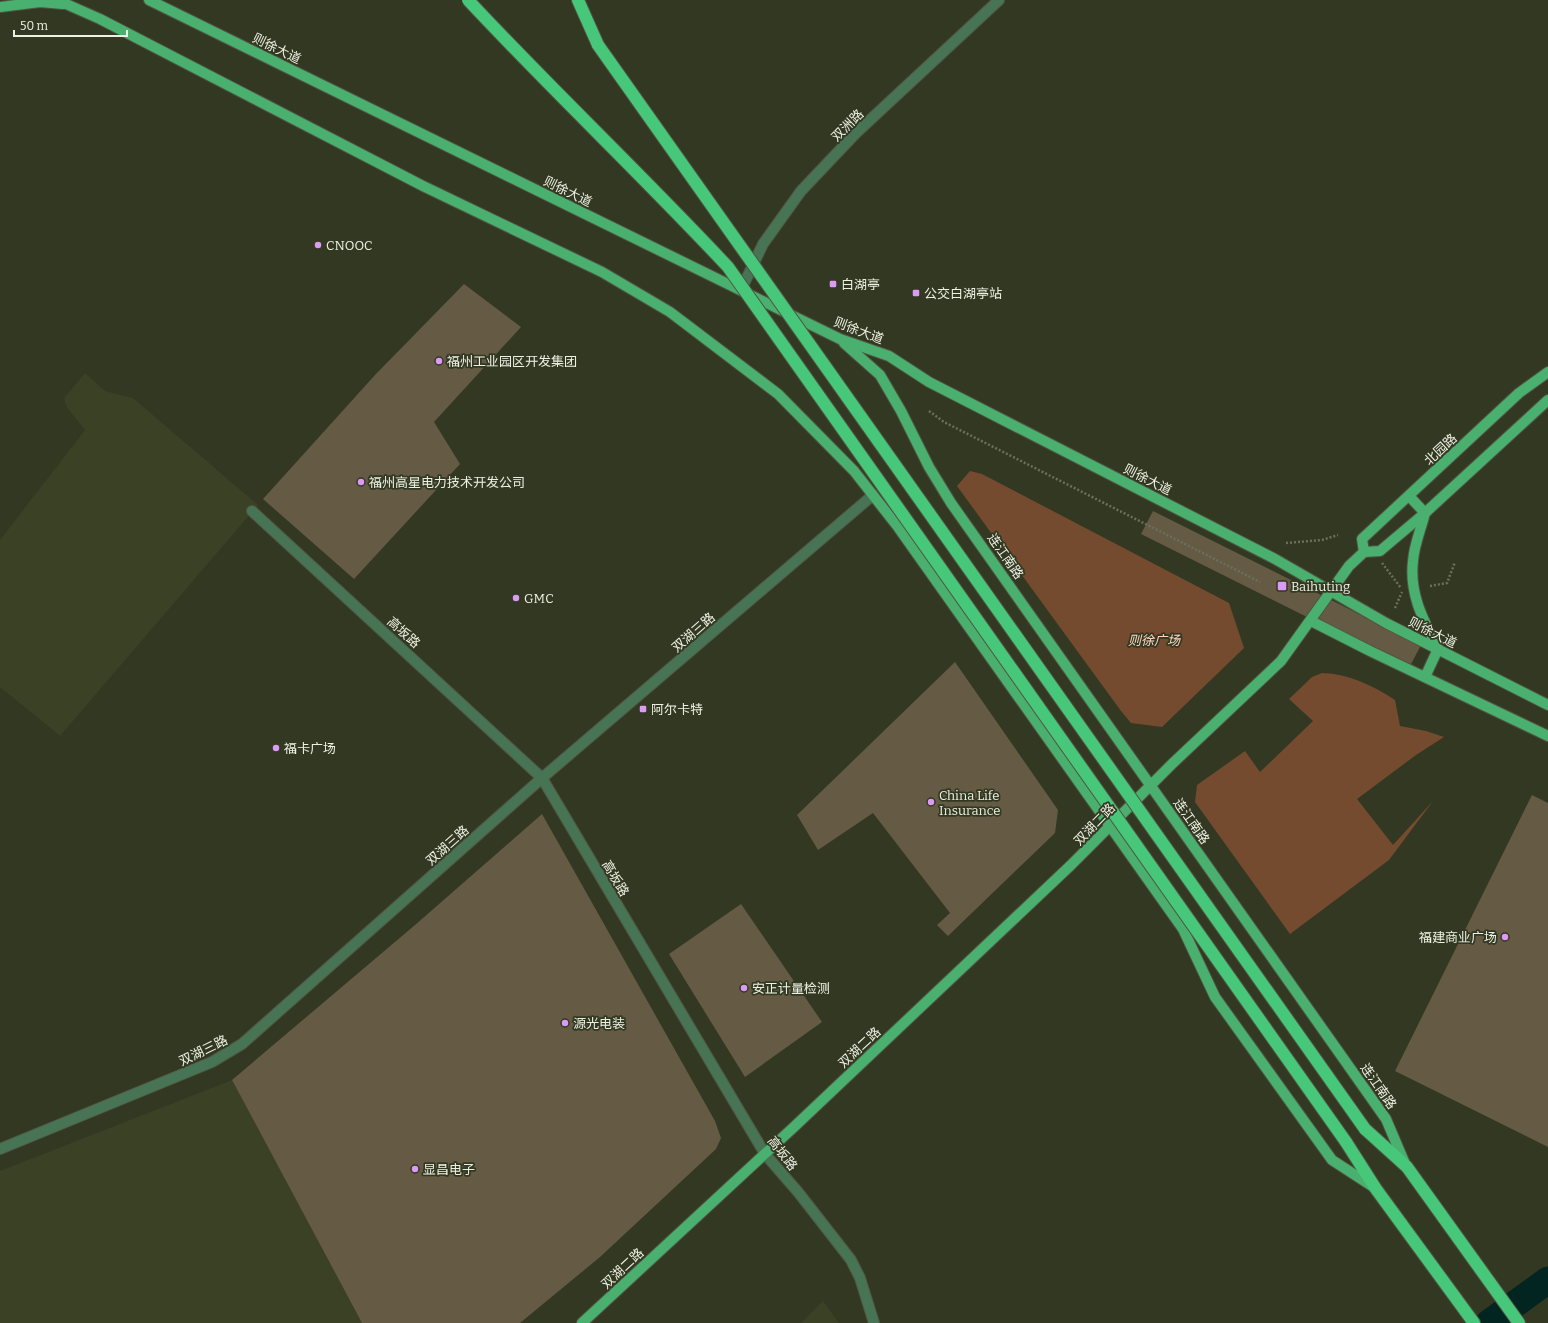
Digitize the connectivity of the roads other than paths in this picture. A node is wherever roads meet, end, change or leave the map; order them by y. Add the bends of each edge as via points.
1 (57, 0) edge
2 (150, 0) edge
3 (468, 0) edge
4 (578, 0) edge
5 (998, 0) edge
6 (67, 5) junction
7 (0, 7) edge
8 (741, 290) junction
9 (840, 339) junction
10 (1548, 372) edge
11 (1548, 400) edge
12 (873, 495) junction
13 (1408, 496) junction
14 (252, 512) dead end
15 (1425, 513) junction
16 (1364, 552) junction
17 (1331, 591) junction
18 (1311, 621) junction
19 (1438, 649) junction
20 (1425, 677) junction
21 (1548, 705) edge
22 (1548, 736) edge
23 (542, 778) junction
24 (1150, 785) junction
25 (1111, 825) junction
26 (0, 1149) edge
27 (765, 1154) junction
28 (1406, 1167) junction
29 (1376, 1189) junction
30 (1471, 1320) edge
31 (582, 1323) edge
32 (874, 1323) edge
33 (1519, 1323) edge

1 - 6 main road
2 - 8 main road, 则徐大道
3 - 29 highway, bridge via 519,55 664,198 728,267 1346,1142
4 - 28 highway, bridge via 598,45 1365,1129
5 - 8 street, 双洲路 via 856,133 801,191 763,244
6 - 7 main road via 40,2
6 - 12 main road via 114,26 423,186 602,272 670,312 778,394 830,445
8 - 9 main road, 则徐大道
9 - 17 main road, 则徐大道 via 889,356 929,382 1275,559
9 - 24 main road, 连江南路 via 880,375 951,504
10 - 13 main road, 北园路 via 1519,393
11 - 15 main road
12 - 23 street, 双湖三路
12 - 25 main road
13 - 15 main road
13 - 16 main road, 北园路 via 1362,538
14 - 23 street, 高坂路
15 - 16 main road via 1380,551
15 - 19 main road via 1413,560 1413,589 1421,615
16 - 17 main road via 1349,566
17 - 18 main road
17 - 19 main road, 则徐大道
18 - 20 main road
18 - 24 main road, 双湖二路 via 1281,661
19 - 20 main road
19 - 21 main road, 则徐大道
20 - 22 main road
23 - 26 street, 双湖三路 via 268,1023 233,1051
23 - 27 street, 高坂路
24 - 25 main road, 双湖二路
24 - 28 main road, 连江南路 via 1386,1119
25 - 27 main road, 双湖二路
25 - 29 main road via 1183,929 1215,997 1332,1160
27 - 31 main road, 双湖二路
27 - 32 street, 高坂路 via 851,1260 860,1278
28 - 33 highway, 连江南路
29 - 30 highway

